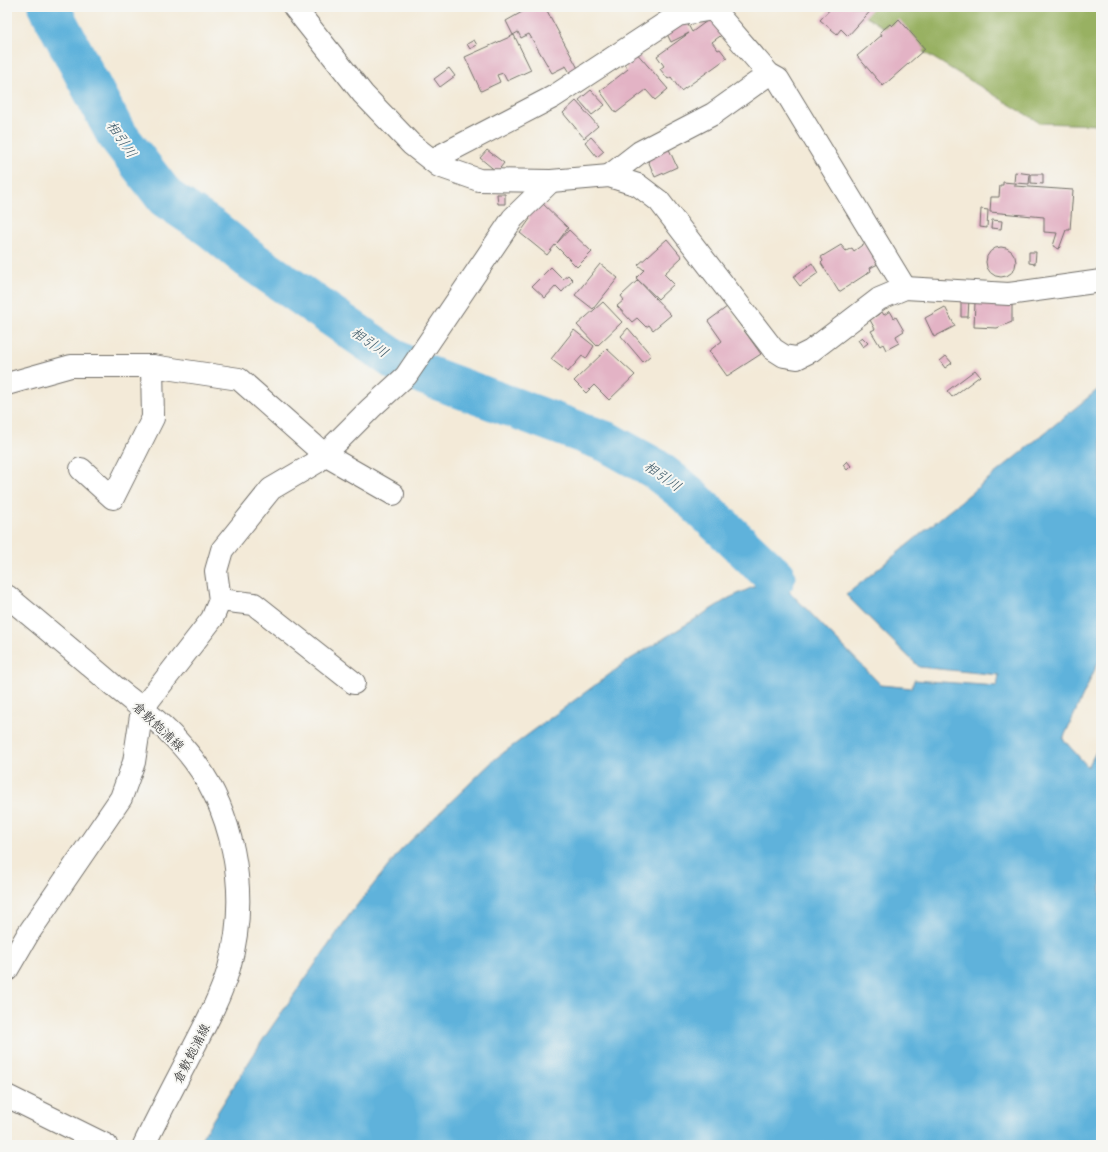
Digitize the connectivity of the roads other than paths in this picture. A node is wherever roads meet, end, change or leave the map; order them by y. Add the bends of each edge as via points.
1 (294, 7) edge
2 (712, 8) edge
3 (768, 74) junction
4 (432, 160) junction
5 (609, 176) junction
6 (551, 181) junction
7 (1101, 281) edge
8 (905, 288) junction
9 (152, 366) junction
10 (7, 384) edge
11 (325, 455) junction
12 (81, 469) dead end
13 (393, 494) dead end
14 (7, 596) edge
15 (220, 600) junction
16 (354, 683) dead end
17 (142, 709) junction
18 (7, 970) edge
19 (7, 1096) edge
20 (106, 1145) edge
21 (144, 1145) edge

1 - 4 street via 363,94 411,144
2 - 3 street
2 - 4 street via 678,14 553,97
3 - 5 street via 713,114 640,152
3 - 8 street via 778,79
4 - 6 street via 439,166 479,180
5 - 6 street
5 - 8 street via 638,185 659,201 773,349 784,356 797,358 811,351 879,299
6 - 11 street via 513,218 412,369
7 - 8 street via 1009,294
9 - 10 street via 72,366
9 - 11 street via 239,379
9 - 12 street via 153,418 113,498
11 - 13 street
11 - 15 street via 318,462 271,488 222,550 216,571
14 - 17 street, 倉敷飽浦線
15 - 16 street via 254,604
15 - 17 street via 212,618
17 - 18 street via 134,762 121,798 28,934
17 - 21 street, 倉敷飽浦線 via 182,746 206,779 226,822 239,894 237,930 229,969 209,1017
19 - 20 street

